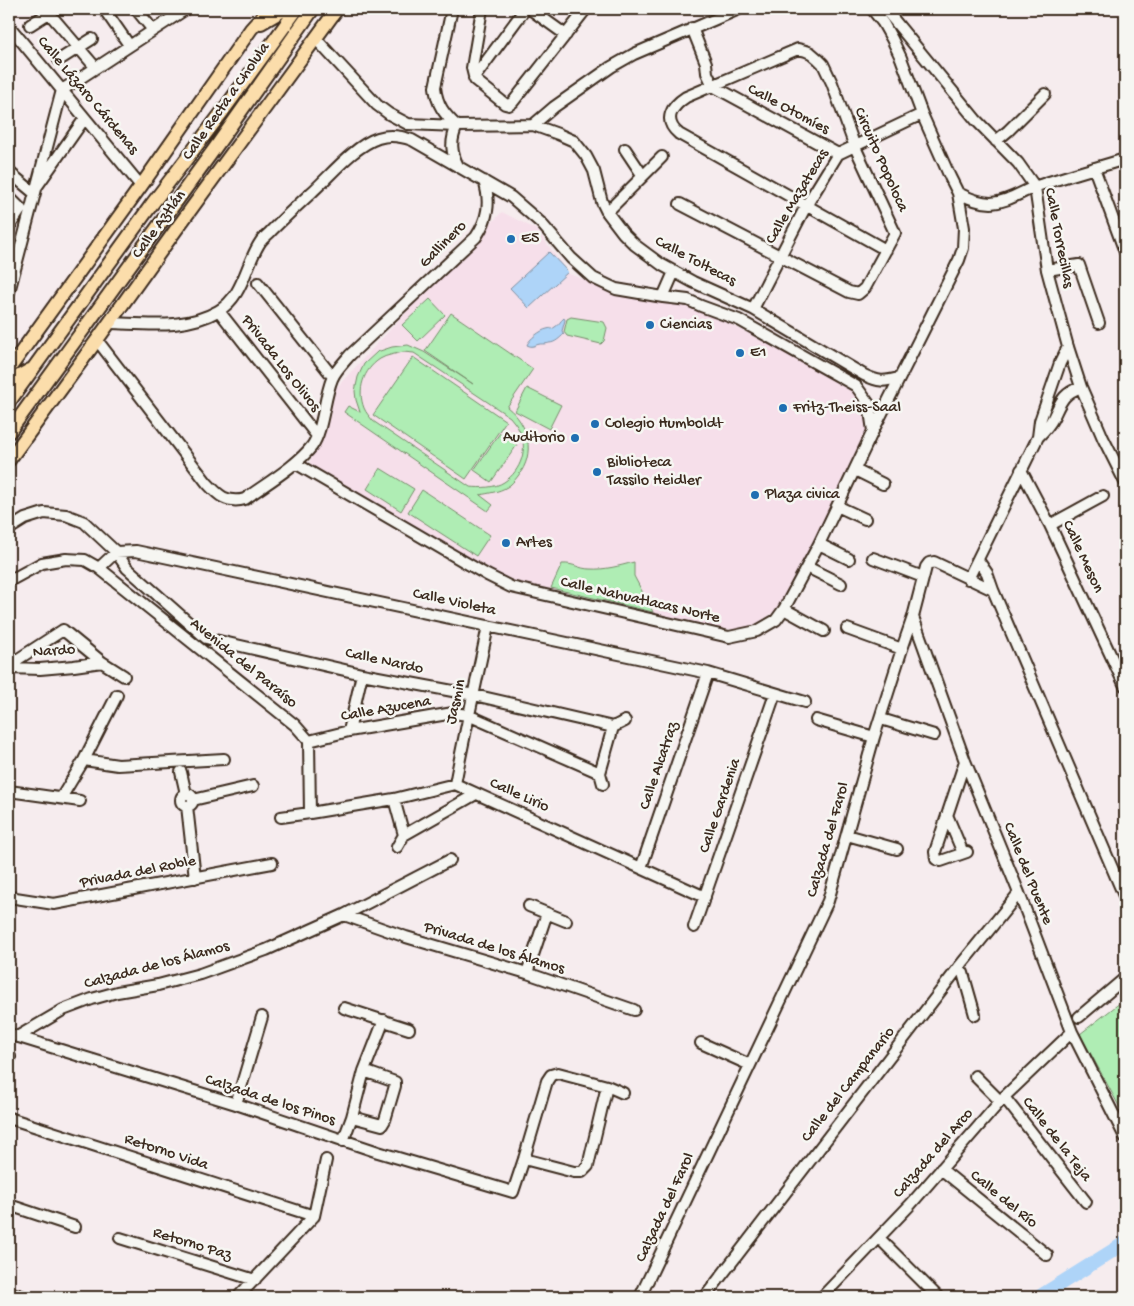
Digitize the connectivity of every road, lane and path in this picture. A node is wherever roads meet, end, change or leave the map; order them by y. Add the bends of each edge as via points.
1 (104, 9) edge
2 (136, 9) edge
3 (186, 9) edge
4 (269, 9) edge
5 (285, 9) edge
6 (297, 9) edge
7 (313, 9) edge
8 (338, 9) edge
9 (452, 9) edge
10 (482, 9) edge
11 (525, 9) edge
12 (530, 9) edge
13 (586, 9) edge
14 (739, 9) edge
15 (872, 9) edge
16 (885, 9) edge
17 (52, 11) edge
18 (30, 25) dead end
19 (9, 26) edge
20 (251, 28) junction
21 (692, 28) junction
22 (153, 30) junction
23 (566, 35) junction
24 (92, 39) dead end
25 (316, 39) junction
26 (14, 40) edge
27 (129, 45) junction
28 (79, 47) junction
29 (59, 60) dead end
30 (96, 68) junction
31 (272, 68) junction
32 (474, 78) junction
33 (718, 87) junction
34 (62, 90) junction
35 (1045, 94) dead end
36 (922, 114) junction
37 (85, 118) junction
38 (533, 125) junction
39 (456, 126) junction
40 (244, 136) junction
41 (996, 141) junction
42 (855, 146) junction
43 (625, 148) dead end
44 (838, 154) junction
45 (662, 157) dead end
46 (1125, 160) edge
47 (458, 166) junction
48 (1094, 168) junction
49 (9, 172) edge
50 (643, 176) junction
51 (484, 181) junction
52 (141, 186) junction
53 (1035, 187) junction
54 (35, 190) junction
55 (958, 193) junction
56 (9, 197) edge
57 (680, 204) dead end
58 (806, 206) junction
59 (607, 212) junction
60 (9, 226) edge
61 (175, 231) junction
62 (144, 246) junction
63 (886, 250) junction
64 (1125, 252) edge
65 (780, 256) junction
66 (1047, 270) junction
67 (674, 272) junction
68 (258, 283) dead end
69 (9, 292) edge
70 (663, 297) junction
71 (753, 309) junction
72 (219, 311) junction
73 (110, 323) junction
74 (1099, 323) dead end
75 (97, 340) junction
76 (1068, 347) junction
77 (34, 367) junction
78 (9, 369) edge
79 (864, 375) junction
80 (333, 377) junction
81 (899, 378) junction
82 (9, 382) edge
83 (856, 386) junction
84 (1081, 387) junction
85 (9, 402) edge
86 (1042, 413) junction
87 (1053, 418) junction
88 (873, 431) junction
89 (9, 432) edge
90 (317, 436) junction
91 (1038, 437) junction
92 (9, 460) edge
93 (295, 463) junction
94 (855, 470) junction
95 (1021, 470) junction
96 (1125, 482) edge
97 (883, 484) dead end
98 (1103, 496) dead end
99 (837, 506) junction
100 (865, 519) dead end
101 (1050, 525) junction
102 (9, 529) edge
103 (819, 544) junction
104 (116, 552) junction
105 (873, 558) dead end
106 (849, 559) dead end
107 (978, 560) junction
108 (807, 566) junction
109 (99, 568) junction
110 (923, 577) junction
111 (968, 579) junction
112 (9, 581) edge
113 (841, 584) dead end
114 (993, 590) junction
115 (784, 609) junction
116 (913, 617) junction
117 (488, 626) junction
118 (847, 629) dead end
119 (824, 631) dead end
120 (206, 638) junction
121 (199, 648) junction
122 (902, 649) junction
123 (102, 662) junction
124 (9, 666) edge
125 (708, 673) junction
126 (362, 674) junction
127 (124, 676) dead end
128 (1125, 686) edge
129 (775, 694) junction
130 (116, 695) dead end
131 (474, 696) junction
132 (805, 702) dead end
133 (468, 715) junction
134 (880, 719) junction
135 (816, 720) dead end
136 (625, 721) dead end
137 (613, 727) junction
138 (349, 731) junction
139 (934, 735) dead end
140 (874, 737) junction
141 (309, 741) junction
142 (224, 759) dead end
143 (84, 760) junction
144 (965, 761) junction
145 (181, 772) dead end
146 (600, 773) junction
147 (455, 784) junction
148 (603, 784) dead end
149 (253, 786) dead end
150 (9, 791) edge
151 (476, 794) junction
152 (61, 798) junction
153 (394, 799) junction
154 (189, 800) junction
155 (80, 801) dead end
156 (310, 813) junction
157 (947, 815) junction
158 (281, 817) dead end
159 (404, 834) junction
160 (846, 835) junction
161 (397, 847) dead end
162 (897, 849) dead end
163 (450, 860) dead end
164 (272, 863) dead end
165 (641, 868) junction
166 (195, 878) junction
167 (1019, 894) junction
168 (9, 897) edge
169 (705, 897) junction
170 (1125, 898) edge
171 (529, 906) dead end
172 (547, 913) junction
173 (344, 915) junction
174 (566, 921) dead end
175 (694, 927) dead end
176 (959, 967) junction
177 (527, 974) junction
178 (1125, 978) edge
179 (344, 1008) dead end
180 (634, 1010) dead end
181 (975, 1015) dead end
182 (1078, 1016) dead end
183 (262, 1017) dead end
184 (384, 1020) junction
185 (409, 1029) dead end
186 (1072, 1032) junction
187 (13, 1036) edge
188 (701, 1043) dead end
189 (750, 1065) junction
190 (364, 1072) junction
191 (975, 1076) dead end
192 (607, 1086) junction
193 (623, 1093) dead end
194 (1002, 1099) junction
195 (236, 1104) junction
196 (352, 1117) junction
197 (9, 1118) edge
198 (1125, 1137) edge
199 (343, 1141) junction
200 (524, 1159) junction
201 (326, 1160) dead end
202 (941, 1169) junction
203 (1086, 1202) dead end
204 (9, 1205) edge
205 (314, 1216) junction
206 (75, 1227) dead end
207 (120, 1238) dead end
208 (879, 1238) junction
209 (1047, 1255) dead end
210 (255, 1280) junction
211 (9, 1292) edge
212 (24, 1297) edge
213 (238, 1297) edge
214 (640, 1297) edge
215 (704, 1297) edge
216 (822, 1297) edge
217 (938, 1297) edge

1 - 27 street
2 - 22 street
3 - 22 street
4 - 20 main road, Calle Recta a Cholula
5 - 20 main road
6 - 77 main road, Calle Recta a Cholula
7 - 31 main road, Calle Recta a Cholula
8 - 25 main road, Calle Aztlán
9 - 39 street via 435,87 441,108
10 - 32 street via 472,68
11 - 32 street
12 - 23 street
13 - 23 street
14 - 21 street
15 - 36 street via 892,39
16 - 41 street, Calle Torrecillas
17 - 18 street
17 - 28 street
19 - 26 street, Calle Lázaro Cárdenas
20 - 52 main road, Calle Recta a Cholula
21 - 33 street via 707,73
21 - 38 street via 620,61
22 - 27 street
23 - 32 street via 509,105
24 - 28 street
25 - 39 street, Calle Toltecas via 389,114 408,124
25 - 40 main road, Calle Aztlán
26 - 34 street, Calle Lázaro Cárdenas
27 - 30 street
28 - 29 street
28 - 30 street
30 - 34 street
31 - 40 main road
31 - 62 main road, Calle Recta a Cholula
33 - 42 street, Circuito Popoloca via 798,49 806,50 822,64 832,83
33 - 44 street, Calle Otomíes
33 - 58 street, Circuito Popoloca via 686,97 674,107 670,122 675,131
34 - 37 street, Calle Lázaro Cárdenas
34 - 54 street
35 - 41 street
36 - 42 street, Calle Mazatecas
36 - 55 street
37 - 52 street, Calle Lázaro Cárdenas
37 - 54 street
38 - 39 street, Calle Toltecas
38 - 59 street, Calle Toltecas via 574,141 594,171
39 - 47 street via 452,149
40 - 61 main road, Calle Aztlán
41 - 53 street, Calle Torrecillas via 1018,163
42 - 44 street, Calle Mazatecas
42 - 63 street, Circuito Popoloca via 896,233
43 - 50 street
44 - 58 street, Calle Mazatecas
45 - 50 street
46 - 48 street
47 - 51 street
47 - 72 street via 403,137 383,137 356,150 261,241 240,288
48 - 53 street
48 - 64 street
49 - 54 street
50 - 59 street
51 - 70 street, Calle Toltecas via 521,205 593,278 616,289
51 - 80 street, Gallinero via 488,209 476,237 350,355
52 - 78 main road, Calle Recta a Cholula
53 - 55 street via 998,203 978,202
53 - 66 street, Calle Torrecillas
54 - 69 street
55 - 81 street, Calle Nahuatlacas Norte via 964,228 963,248
56 - 60 street via 21,209
57 - 65 street
58 - 63 street, Circuito Popoloca
58 - 65 street, Calle Mazatecas
59 - 67 street, Calle Toltecas via 635,245
61 - 62 main road
61 - 73 main road, Calle Aztlán
62 - 89 main road, Calle Recta a Cholula
63 - 65 street via 865,288 858,294
65 - 71 street, Calle Mazatecas
66 - 74 street via 1078,265
66 - 76 street, Calle Torrecillas
67 - 70 street
67 - 71 street, Calle Toltecas
68 - 80 street
70 - 83 street, Calle Toltecas via 688,300 739,320
71 - 79 street, Calle Toltecas
72 - 73 street via 194,322 162,325
72 - 90 street, Privada Los Olivos
73 - 75 main road, Calle Aztlán
75 - 92 main road, Calle Aztlán
75 - 93 street, Gallinero via 207,483 225,500 245,499
76 - 84 street, Calle Torrecillas
76 - 86 street
77 - 82 main road
77 - 85 main road, Calle Recta a Cholula
79 - 81 street, Calle Toltecas via 885,381
79 - 83 street
80 - 90 street, Gallinero
81 - 88 street, Calle Nahuatlacas Norte
83 - 88 street, Calle Toltecas via 869,404
84 - 87 street via 1066,394
84 - 96 street, Calle Torrecillas
86 - 87 street
86 - 91 street
87 - 91 street
88 - 94 street, Calle Nahuatlacas Norte
90 - 93 street, Gallinero
91 - 95 street
93 - 115 street, Calle Nahuatlacas Norte via 511,587 729,637 757,631 776,620
94 - 97 street
94 - 99 street, Calle Nahuatlacas Norte
95 - 101 street, Calle Meson
95 - 107 street
98 - 101 street
99 - 100 street
99 - 103 street, Calle Nahuatlacas Norte
101 - 128 street, Calle Meson
102 - 104 street, Calle Nardo via 44,513 66,515 84,522
103 - 106 street
103 - 108 street, Calle Nahuatlacas Norte
104 - 109 street
104 - 117 street, Calle Violeta via 136,552
104 - 120 street, Calle Nardo via 127,568
105 - 110 street
107 - 111 street
107 - 114 street
108 - 113 street
108 - 115 street, Calle Nahuatlacas Norte
109 - 112 street, Avenida del Paraíso via 85,560 58,560 42,563
109 - 121 street, Avenida del Paraíso
110 - 111 street via 926,567 934,562
110 - 116 street, Calzada del Farol
111 - 114 street
114 - 170 street
115 - 119 street
116 - 122 street, Calzada del Farol
116 - 144 street, Calle del Puente
117 - 125 street, Calle Violeta
117 - 131 street, Jasmin
118 - 122 street
120 - 121 street
120 - 126 street, Calle Nardo
121 - 141 street, Avenida del Paraíso via 295,725
122 - 134 street, Calzada del Farol
123 - 124 street, Nardo via 40,669
123 - 124 street, Nardo via 64,626
123 - 127 street, Nardo
125 - 129 street, Calle Violeta
125 - 165 street, Calle Alcatraz
126 - 131 street, Calle Nardo
126 - 138 street
129 - 132 street, Calle Violeta
129 - 169 street, Calle Gardenia
130 - 143 street
131 - 133 street, Jasmin
131 - 137 street, Calle Nardo
133 - 138 street, Calle Azucena via 452,713
133 - 146 street
133 - 147 street, Jasmin
134 - 139 street
134 - 140 street, Calzada del Farol
135 - 140 street
136 - 137 street
137 - 146 street
138 - 141 street, Calle Azucena
140 - 160 street, Calzada del Farol
141 - 156 street
142 - 143 street via 118,765
143 - 152 street
144 - 157 street
144 - 167 street, Calle del Puente
145 - 154 street
146 - 148 street
147 - 151 street, Calle Lirio
147 - 153 street
149 - 154 street
150 - 152 street
151 - 159 street
151 - 165 street, Calle Lirio
152 - 155 street
153 - 156 street
153 - 159 street
154 - 166 street
156 - 158 street
157 - 157 street via 935,852 936,859 941,861 965,852
159 - 161 street
160 - 162 street
160 - 189 street, Calzada del Farol via 828,901
163 - 173 street, Calzada de los Álamos
164 - 166 street, Privada del Roble
165 - 169 street, Calle Lirio
166 - 168 street, Privada del Roble via 54,904
167 - 176 street, Calle del Campanario
167 - 186 street, Calle del Puente
169 - 175 street, Calle Gardenia
171 - 172 street
172 - 174 street
172 - 177 street
173 - 177 street, Privada de los Álamos
173 - 187 street, Calzada de los Álamos via 266,950 200,974 92,999
176 - 181 street
176 - 215 street, Calle del Campanario
177 - 180 street, Privada de los Álamos
178 - 182 street
179 - 184 street
183 - 195 street
184 - 185 street
184 - 190 street
186 - 194 street, Calzada del Arco
186 - 198 street, Calle del Puente
187 - 195 street, Calzada de los Pinos
188 - 189 street
189 - 214 street, Calzada del Farol
190 - 196 street
190 - 196 street via 390,1079 395,1086 382,1125
191 - 194 street, Calle de la Teja
192 - 193 street
192 - 200 street via 558,1073 551,1075
192 - 200 street via 588,1166 582,1172
194 - 202 street, Calzada del Arco
194 - 203 street, Calle de la Teja
195 - 199 street, Calzada de los Pinos
196 - 199 street
197 - 205 street, Retorno Vida
199 - 200 street, Calzada de los Pinos via 513,1192
201 - 205 street
202 - 208 street, Calzada del Arco
202 - 209 street, Calle del Río
204 - 206 street
205 - 210 street
207 - 210 street, Retorno Paz
208 - 216 street, Calzada del Arco
208 - 217 street
210 - 213 street
211 - 212 street

